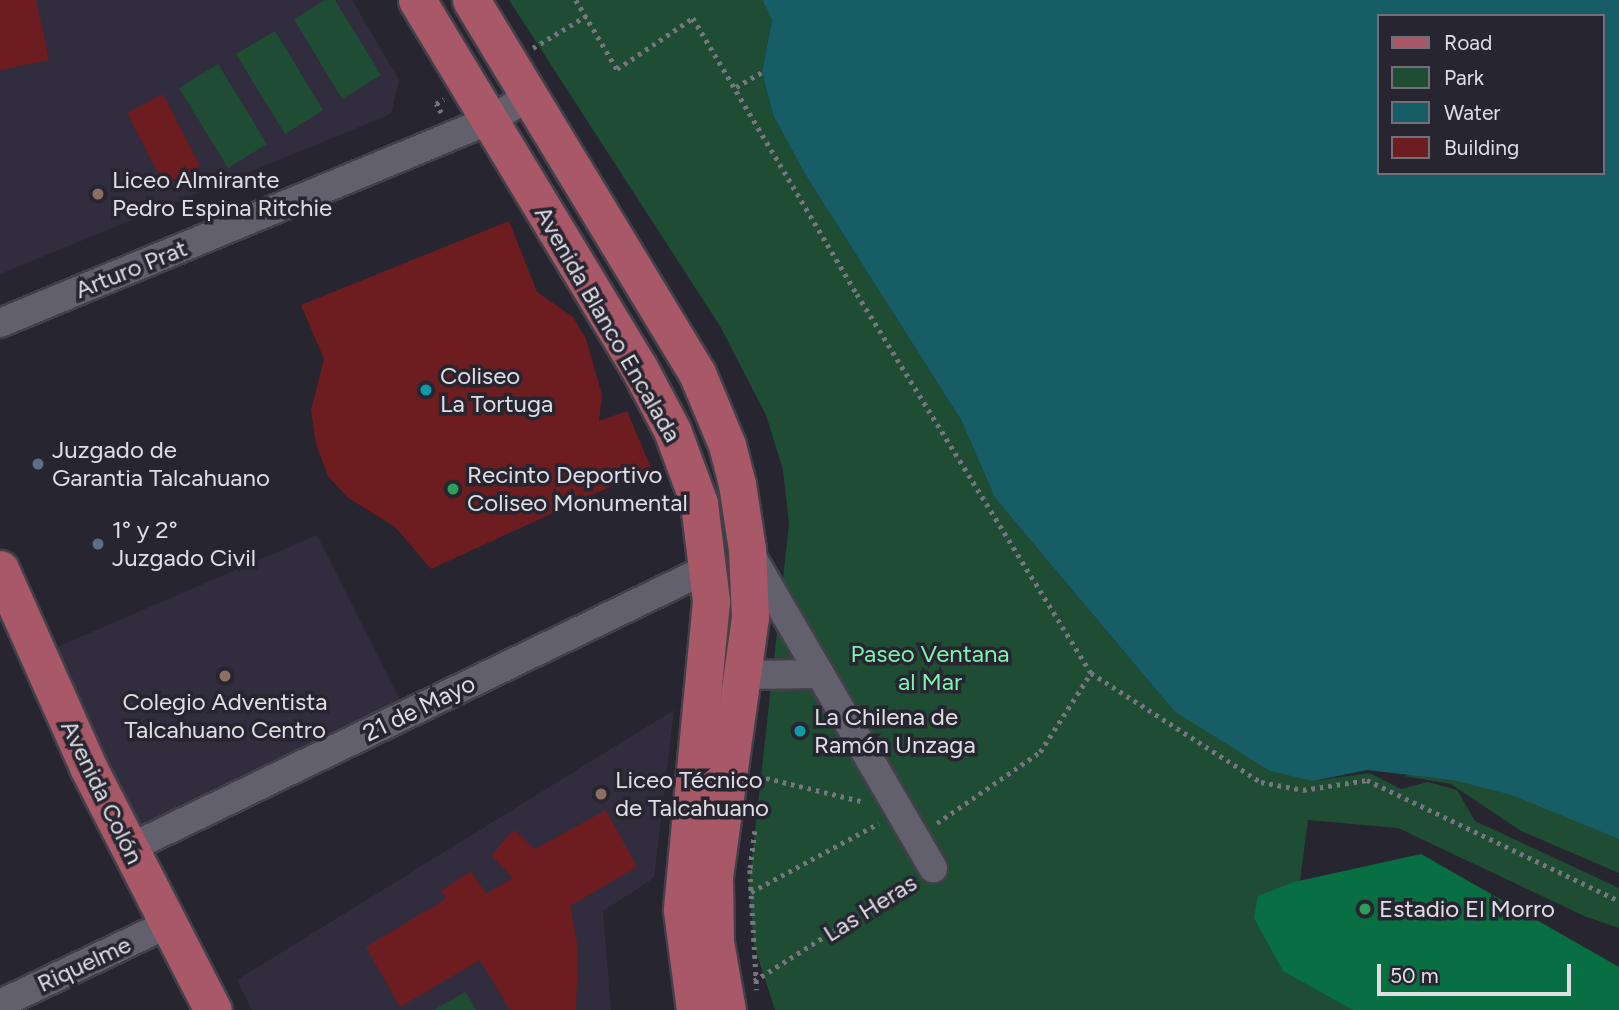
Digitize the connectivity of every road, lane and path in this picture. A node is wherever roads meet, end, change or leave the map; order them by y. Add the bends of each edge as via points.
1 (417, 0) edge
2 (471, 0) edge
3 (576, 0) edge
4 (586, 16) junction
5 (510, 62) junction
6 (762, 72) dead end
7 (736, 87) junction
8 (530, 96) junction
9 (490, 120) junction
10 (0, 323) edge
11 (747, 549) junction
12 (709, 568) junction
13 (0, 569) edge
14 (1091, 673) junction
15 (820, 674) junction
16 (745, 675) junction
17 (730, 769) junction
18 (900, 811) junction
19 (915, 838) junction
20 (128, 849) junction
21 (933, 868) joint
22 (1619, 901) edge
23 (713, 913) junction
24 (168, 924) junction
25 (0, 1004) edge
26 (715, 1007) edge
27 (213, 1010) edge

1 - 9 main road, Avenida Blanco Encalada
2 - 5 main road, Avenida Blanco Encalada
3 - 4 path
4 - 5 path
4 - 7 path via 617,69 693,18
5 - 8 main road, Avenida Blanco Encalada
6 - 7 path
7 - 14 path via 857,294
8 - 9 street, Arturo Prat
8 - 11 main road, Avenida Blanco Encalada via 697,373 727,446
9 - 10 street, Arturo Prat
9 - 12 main road, Avenida Blanco Encalada via 672,430 699,503
11 - 15 street, Las Heras
11 - 16 main road, Avenida Blanco Encalada via 750,617
12 - 20 street, 21 de Mayo
12 - 26 main road, Avenida Blanco Encalada via 708,657 682,873 684,946
13 - 20 main road, Avenida Colón
14 - 19 path via 1041,752
14 - 22 path via 1261,782 1303,790 1367,780
15 - 16 street
15 - 18 street, Las Heras
16 - 17 main road, Avenida Blanco Encalada
17 - 18 path
17 - 23 main road, Avenida Blanco Encalada
18 - 19 street, Las Heras
18 - 23 path
19 - 21 street, Las Heras
20 - 24 main road, Avenida Colón
21 - 26 path, Las Heras
23 - 26 main road, Avenida Blanco Encalada
24 - 25 street, Riquelme
24 - 27 main road, Avenida Colón

